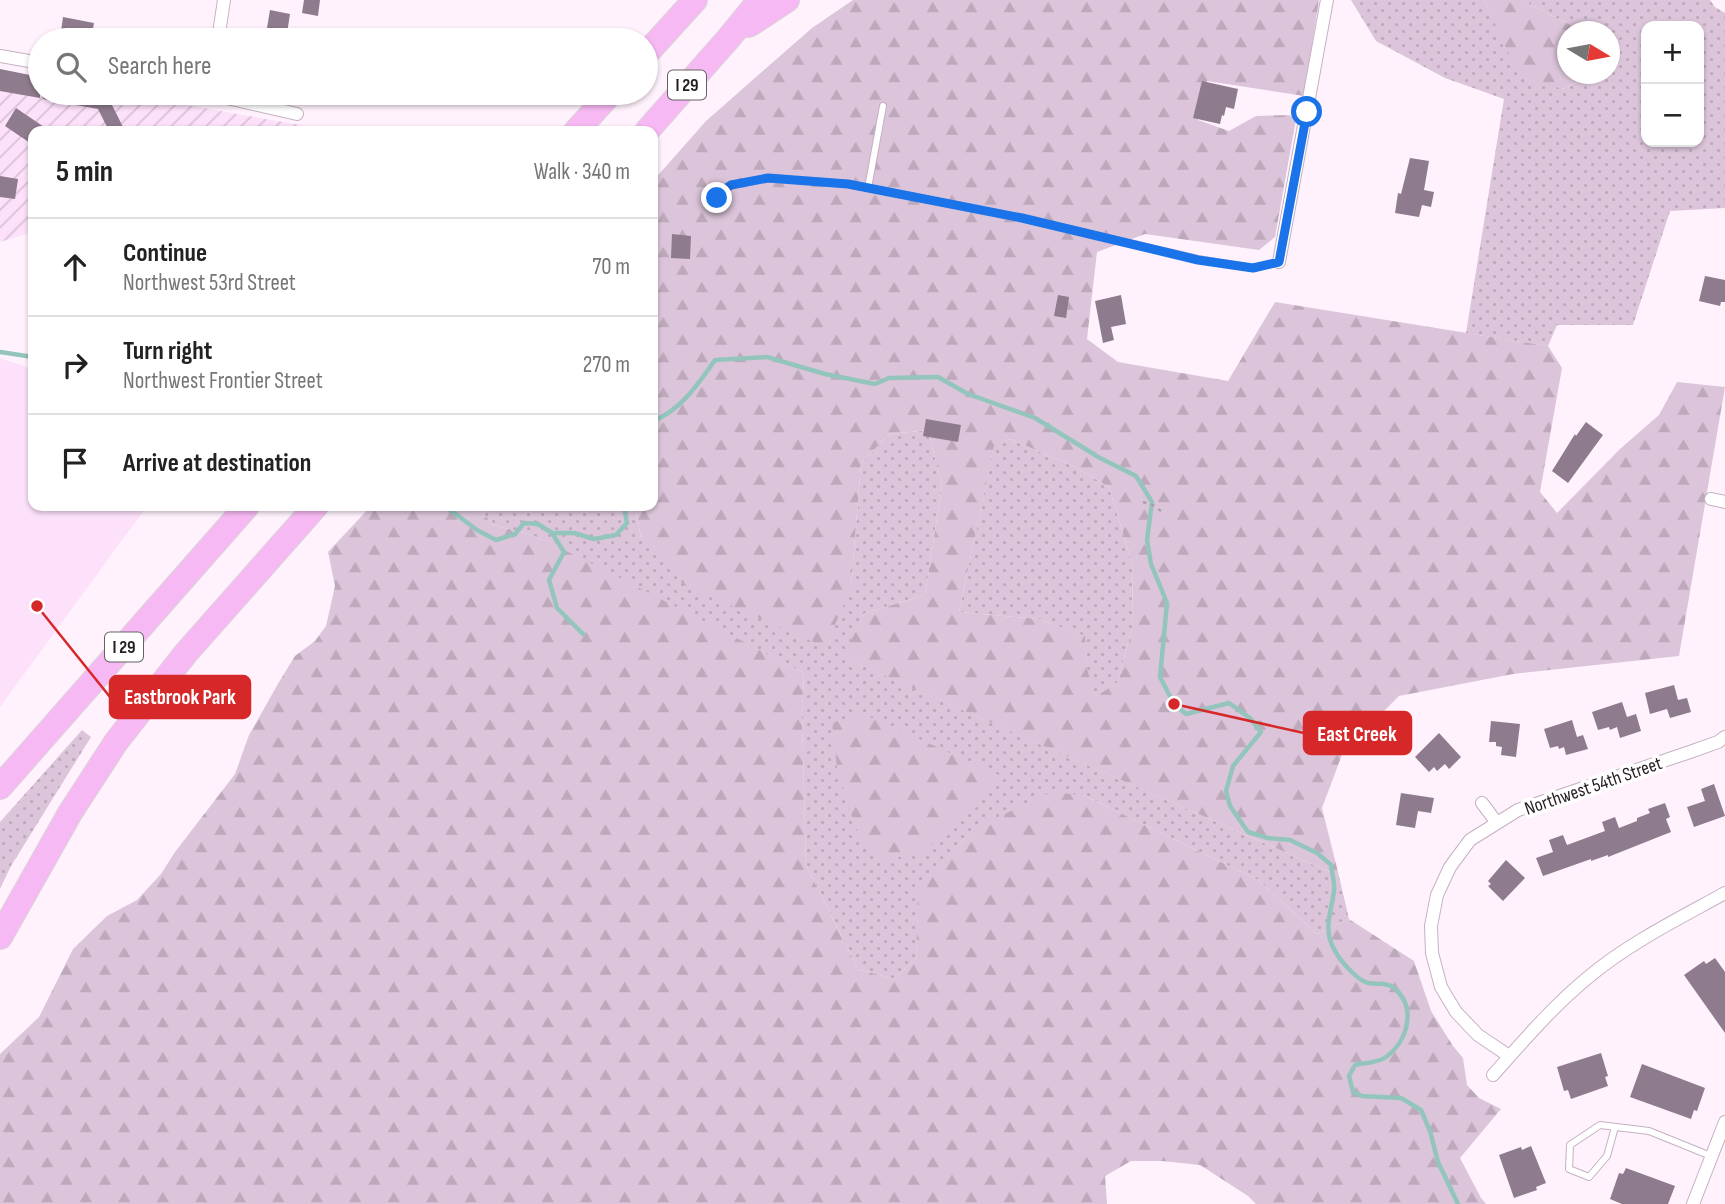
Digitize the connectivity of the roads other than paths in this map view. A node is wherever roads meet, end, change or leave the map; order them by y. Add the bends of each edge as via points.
1 (224, 0) edge
2 (671, 0) edge
3 (695, 0) edge
4 (760, 0) edge
5 (787, 0) edge
6 (1327, 0) edge
7 (220, 28) edge
8 (658, 30) edge
9 (728, 39) junction
10 (658, 41) edge
11 (0, 55) edge
12 (28, 61) edge
13 (259, 105) edge
14 (600, 105) edge
15 (883, 106) dead end
16 (297, 114) dead end
17 (581, 126) edge
18 (651, 126) edge
19 (868, 188) junction
20 (717, 198) dead end
21 (1279, 262) joint
22 (1711, 499) dead end
23 (1725, 502) edge
24 (243, 511) edge
25 (312, 511) edge
26 (1725, 737) edge
27 (0, 787) edge
28 (1482, 803) dead end
29 (1497, 823) junction
30 (1725, 893) edge
31 (0, 937) edge
32 (1509, 1056) junction
33 (1493, 1075) dead end
34 (1725, 1122) edge
35 (1615, 1127) junction
36 (1711, 1156) junction
37 (1693, 1204) edge

1 - 7 street
2 - 8 highway
3 - 10 highway, I 29
4 - 9 highway, I 29
5 - 9 highway
6 - 21 street
9 - 18 highway, I 29
11 - 12 street
13 - 16 street
14 - 17 highway
15 - 19 lane
19 - 20 lane via 768,178 731,185
19 - 21 lane via 1022,218 1198,260 1253,268
22 - 23 street
24 - 27 highway, I 29
25 - 31 highway, I 29 via 186,653 116,742
26 - 29 street, Northwest 54th Street via 1518,810
28 - 29 street
29 - 32 street, Northwest 54th Street via 1471,840 1450,867 1437,895 1432,953 1441,987 1456,1012 1478,1035
30 - 32 street via 1593,973
32 - 33 street
34 - 36 street
35 - 35 lane via 1600,1125 1570,1145 1569,1169 1589,1177 1607,1156
35 - 36 lane via 1649,1131
36 - 37 street

